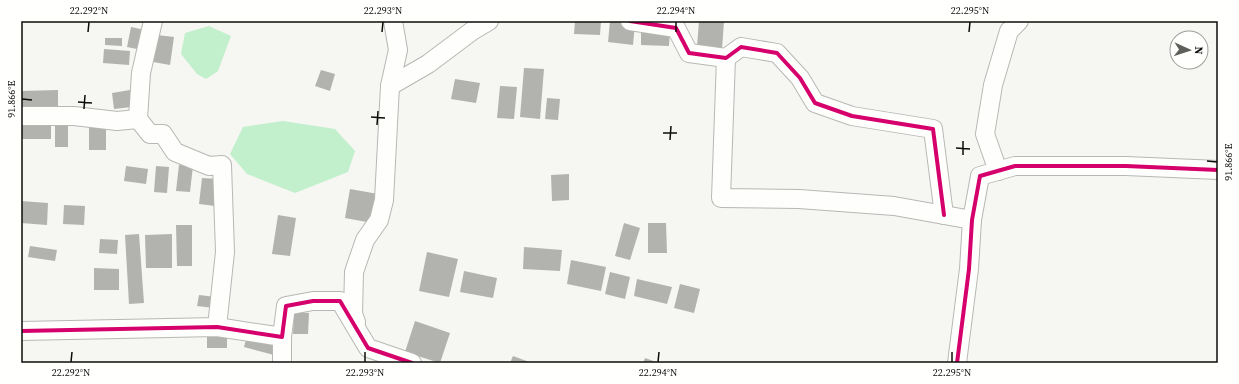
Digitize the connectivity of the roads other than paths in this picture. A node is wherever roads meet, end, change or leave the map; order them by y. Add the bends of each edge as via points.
1 (153, 21) edge
2 (393, 21) edge
3 (489, 21) edge
4 (630, 21) edge
5 (1020, 21) edge
6 (726, 58) junction
7 (390, 86) junction
8 (21, 116) edge
9 (138, 119) junction
10 (1218, 170) edge
11 (998, 171) junction
12 (944, 215) junction
13 (972, 220) junction
14 (218, 327) junction
15 (21, 331) edge
16 (282, 337) junction
17 (368, 348) junction
18 (282, 363) edge
19 (412, 363) edge
20 (957, 363) edge

1 - 9 street via 141,73
2 - 7 street via 398,50
3 - 7 street via 472,30 428,64
4 - 6 street via 676,28 689,53
5 - 11 street via 1009,31 993,85 985,134
6 - 12 street via 740,47 777,53 800,78 815,103 852,116 934,129
6 - 12 street via 722,198 799,199 894,206
7 - 17 street via 384,200 379,220 365,240 354,272 353,314
8 - 9 street via 74,116 117,122
9 - 14 street via 150,134 163,134 175,152 210,166 222,165 225,252
10 - 11 street via 1126,166 1016,166
11 - 13 street via 980,176
12 - 13 street
13 - 20 street via 969,269
14 - 15 street
14 - 16 street
16 - 17 street via 286,306 313,301 340,301
16 - 18 street
17 - 19 street

